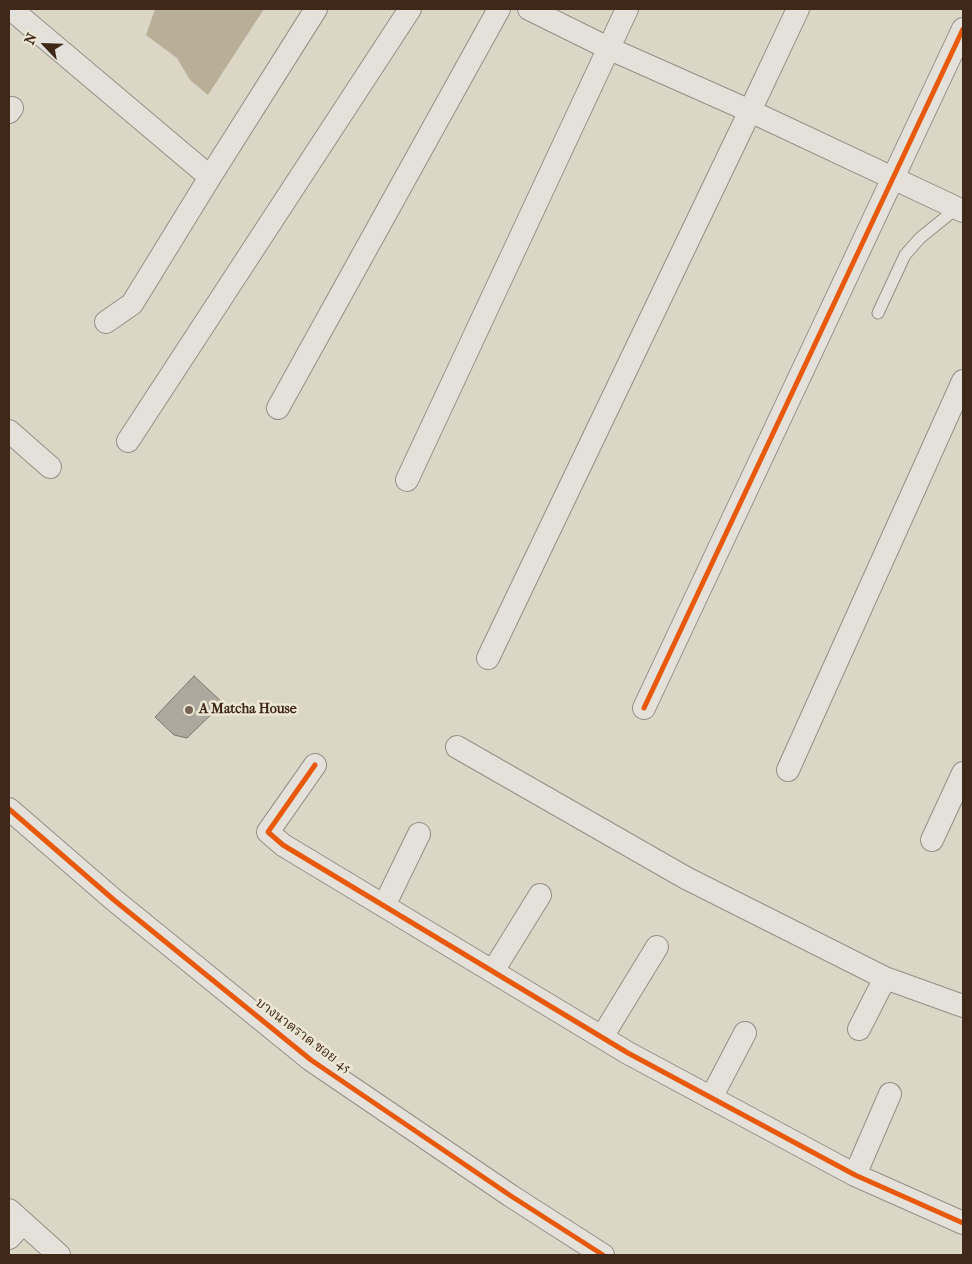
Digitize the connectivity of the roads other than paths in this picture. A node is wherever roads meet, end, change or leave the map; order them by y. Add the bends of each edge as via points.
1 (11, 9) edge
2 (316, 9) edge
3 (410, 9) edge
4 (499, 9) edge
5 (529, 9) edge
6 (627, 9) edge
7 (798, 9) edge
8 (963, 29) edge
9 (608, 48) junction
10 (750, 111) junction
11 (210, 178) junction
12 (892, 178) junction
13 (960, 210) edge
14 (878, 314) dead end
15 (106, 322) dead end
16 (963, 381) edge
17 (278, 408) dead end
18 (9, 431) edge
19 (128, 441) dead end
20 (50, 467) dead end
21 (407, 480) dead end
22 (488, 658) dead end
23 (644, 708) dead end
24 (458, 747) dead end
25 (314, 765) dead end
26 (788, 770) dead end
27 (963, 773) edge
28 (9, 809) edge
29 (419, 834) dead end
30 (932, 840) dead end
31 (540, 894) dead end
32 (384, 906) junction
33 (657, 948) dead end
34 (493, 971) junction
35 (885, 978) junction
36 (963, 1006) edge
37 (859, 1029) dead end
38 (745, 1033) dead end
39 (602, 1037) junction
40 (890, 1094) dead end
41 (711, 1098) junction
42 (855, 1175) junction
43 (13, 1223) edge
44 (963, 1223) edge
45 (59, 1255) edge
46 (603, 1255) edge

1 - 11 street
2 - 11 street
3 - 19 street
4 - 17 street
5 - 9 street
6 - 9 street
7 - 10 street
8 - 12 street
9 - 10 street
9 - 21 street
10 - 12 street
10 - 22 street
11 - 15 street via 132,304
12 - 13 street
12 - 23 street
13 - 14 lane via 920,238 905,255
16 - 26 street
18 - 20 street
24 - 35 street via 686,878
25 - 32 street via 268,832 282,845
27 - 30 street
28 - 46 street, บางนาตราด ซอย 45 via 114,900 311,1060
29 - 32 street
31 - 34 street
32 - 34 street
33 - 39 street
34 - 39 street
35 - 36 street
35 - 37 street
38 - 41 street
39 - 41 street
40 - 42 street
41 - 42 street
42 - 44 street
43 - 45 street

